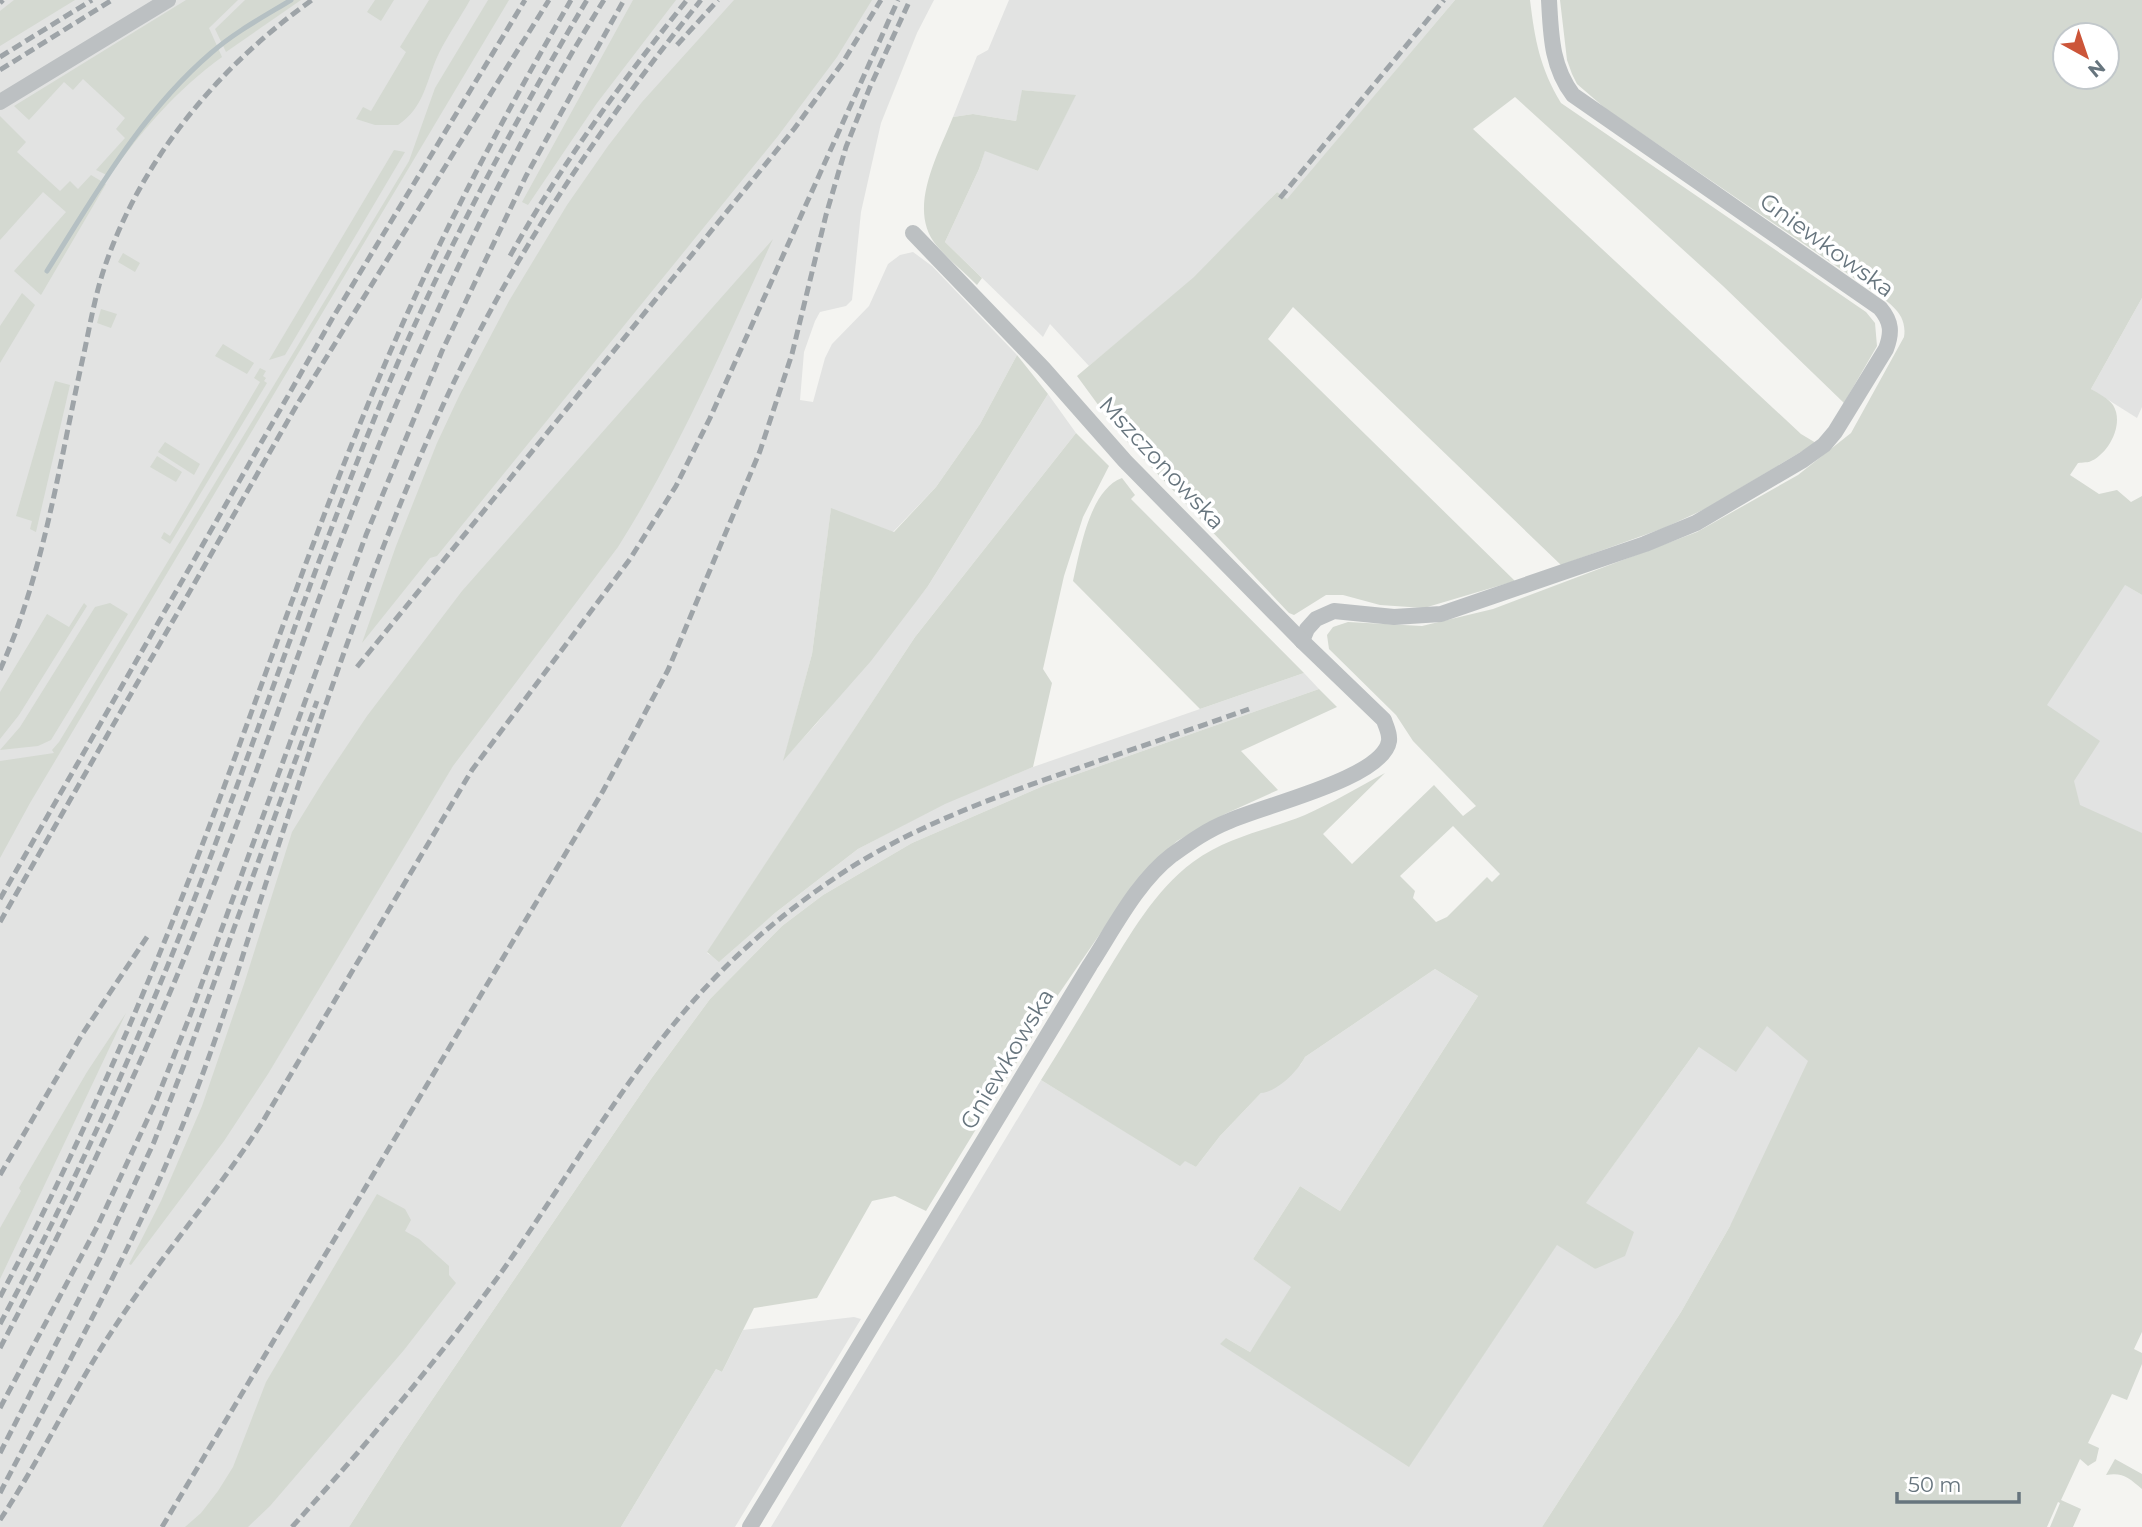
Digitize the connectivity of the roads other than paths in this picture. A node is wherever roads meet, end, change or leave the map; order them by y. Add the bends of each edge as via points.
1 (168, 0) edge
2 (1549, 0) edge
3 (0, 102) edge
4 (912, 233) dead end
5 (1302, 641) junction
6 (1384, 720) joint
7 (750, 1527) edge

1 - 3 street
2 - 5 street, Gniewkowska via 1555,58 1573,94 1880,308 1887,316 1891,337 1824,445 1696,523 1441,614 1394,617 1334,611 1316,619
4 - 5 street, Mszczonowska via 1043,368 1125,461
5 - 6 street, Mszczonowska
6 - 7 street, Gniewkowska via 1389,740 1369,766 1227,822 1197,838 1153,873 1082,977

